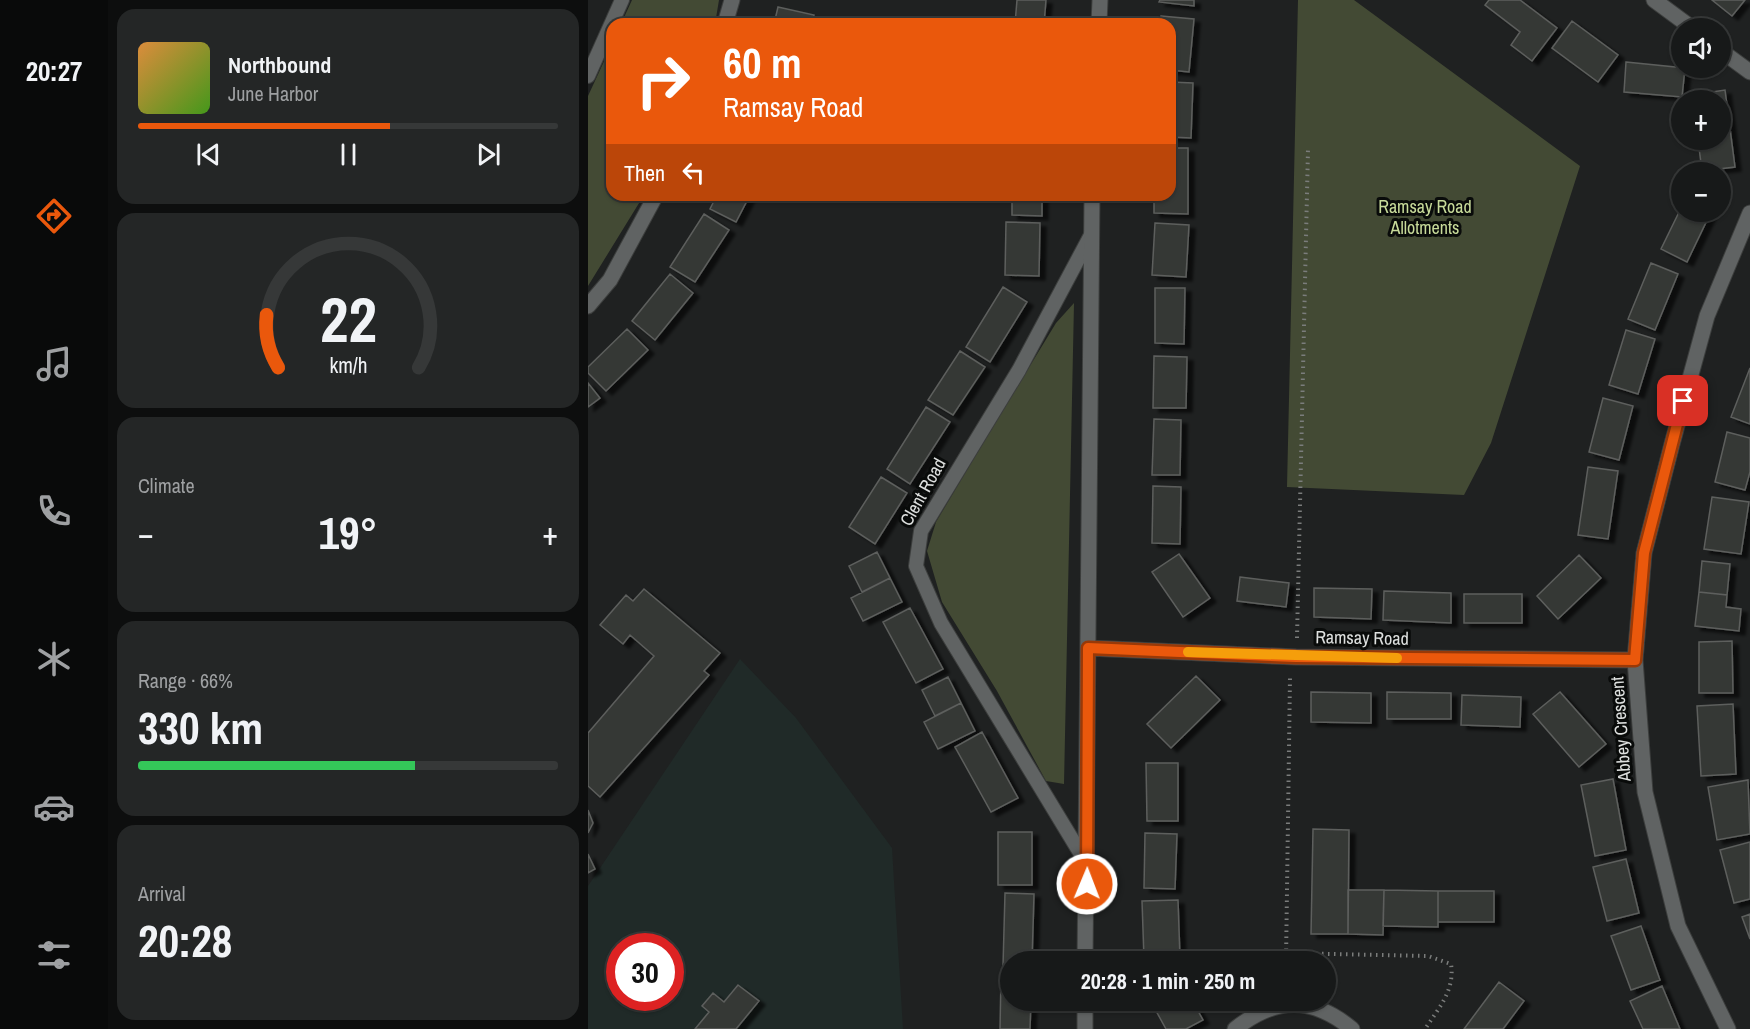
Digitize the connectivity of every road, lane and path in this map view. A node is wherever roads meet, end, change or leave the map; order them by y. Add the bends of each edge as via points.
1 (622, 0) edge
2 (732, 0) edge
3 (1100, 0) edge
4 (1654, 0) edge
5 (614, 18) edge
6 (727, 18) edge
7 (1099, 18) edge
8 (1678, 18) edge
9 (606, 36) edge
10 (1731, 58) edge
11 (1750, 72) edge
12 (588, 76) edge
13 (1308, 149) dead end
14 (653, 201) edge
15 (1092, 201) edge
16 (1750, 213) edge
17 (1091, 235) junction
18 (588, 306) edge
19 (1088, 648) junction
20 (1296, 657) junction
21 (1635, 660) junction
22 (1289, 680) dead end
23 (1087, 864) junction
24 (1085, 951) edge
25 (1286, 951) edge
26 (1336, 954) edge
27 (1085, 1011) edge
28 (1084, 1029) edge
29 (1235, 1029) edge
30 (1352, 1029) edge
31 (1425, 1029) edge
32 (1728, 1029) edge

1 - 5 lane
2 - 6 street
3 - 7 street
4 - 8 street
9 - 12 lane
10 - 11 street
13 - 20 path
14 - 18 street via 610,280
15 - 17 street, Clent Road
16 - 21 street, Abbey Crescent via 1707,316 1669,454 1644,553
17 - 19 street, Clent Road
17 - 23 lane, Clent Road via 1019,370 921,531 916,566 941,623
19 - 20 street, Ramsay Road
19 - 23 street, Clent Road
20 - 21 street, Ramsay Road
21 - 32 street, Abbey Crescent via 1645,792 1675,915
22 - 25 path
23 - 24 street, Clent Road
26 - 31 path via 1428,956 1451,964 1453,978 1448,994
27 - 28 street
29 - 30 street via 1275,1005 1297,1003 1334,1014

